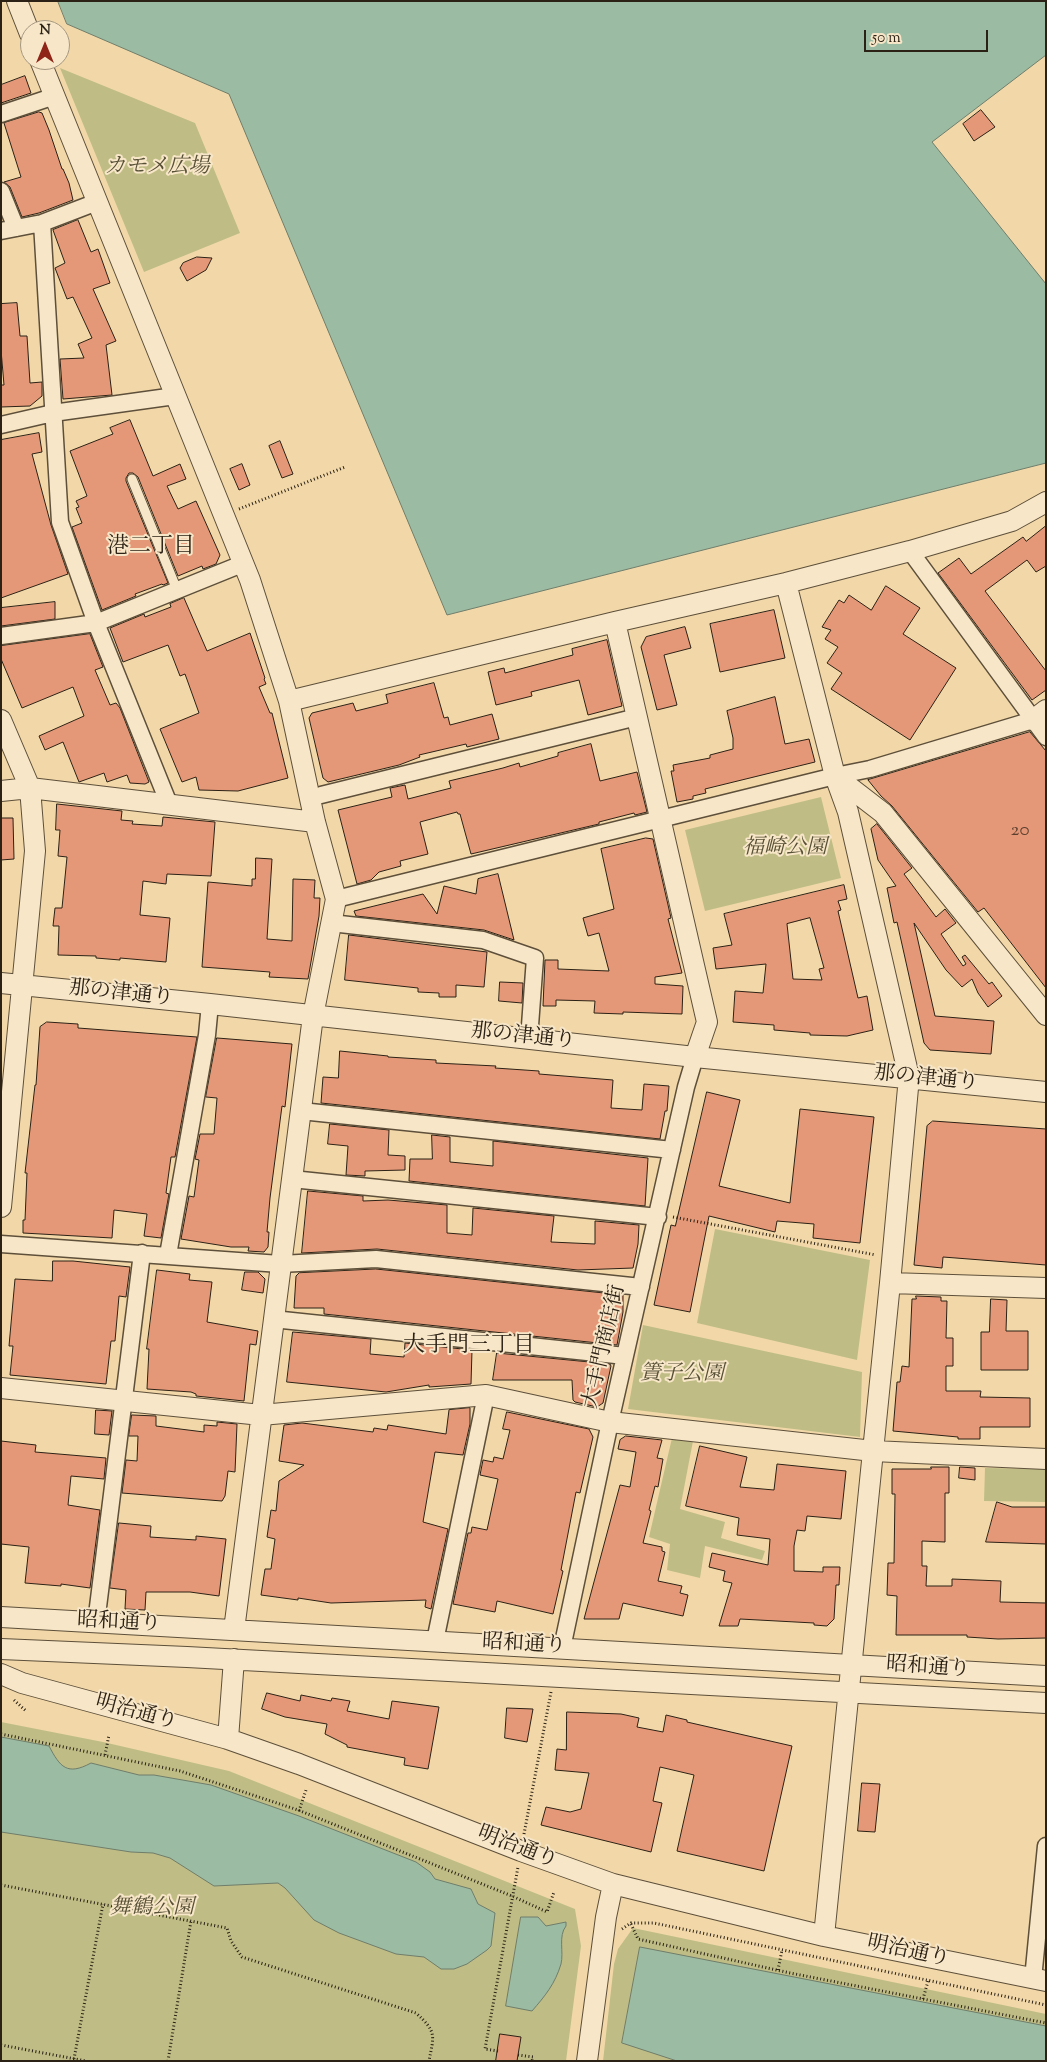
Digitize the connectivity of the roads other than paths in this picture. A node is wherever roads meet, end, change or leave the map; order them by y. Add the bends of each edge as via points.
1 (17, 1) edge
2 (24, 20) edge
3 (44, 70) edge
4 (55, 96) junction
5 (1, 114) edge
6 (1, 191) edge
7 (97, 202) junction
8 (42, 223) junction
9 (9, 229) edge
10 (175, 396) junction
11 (53, 413) junction
12 (1, 425) edge
13 (132, 479) dead end
14 (1046, 502) edge
15 (910, 551) junction
16 (242, 564) junction
17 (786, 583) junction
18 (178, 590) junction
19 (615, 622) junction
20 (96, 623) junction
21 (1, 636) edge
22 (289, 701) junction
23 (1039, 715) edge
24 (637, 716) junction
25 (1, 720) edge
26 (1046, 737) edge
27 (835, 776) junction
28 (30, 788) junction
29 (1, 791) edge
30 (321, 795) dead end
31 (169, 804) junction
32 (661, 820) junction
33 (315, 822) junction
34 (336, 899) junction
35 (332, 923) junction
36 (1, 983) edge
37 (23, 985) junction
38 (210, 1004) junction
39 (1046, 1015) edge
40 (313, 1016) junction
41 (529, 1039) junction
42 (695, 1057) junction
43 (909, 1077) junction
44 (1046, 1092) edge
45 (301, 1111) junction
46 (672, 1150) junction
47 (292, 1179) junction
48 (1, 1207) edge
49 (662, 1216) junction
50 (1, 1244) edge
51 (142, 1253) junction
52 (168, 1255) junction
53 (280, 1264) junction
54 (890, 1283) junction
55 (642, 1287) junction
56 (1046, 1288) edge
57 (273, 1318) junction
58 (626, 1356) junction
59 (1, 1388) edge
60 (486, 1395) junction
61 (123, 1402) junction
62 (262, 1415) junction
63 (610, 1422) junction
64 (873, 1451) junction
65 (1046, 1459) edge
66 (1, 1617) edge
67 (96, 1623) junction
68 (234, 1630) junction
69 (435, 1641) junction
70 (562, 1648) junction
71 (1, 1649) edge
72 (234, 1659) junction
73 (852, 1664) junction
74 (1, 1674) edge
75 (1046, 1676) edge
76 (849, 1693) junction
77 (1046, 1703) edge
78 (228, 1739) junction
79 (1046, 1846) edge
80 (613, 1884) junction
81 (824, 1936) junction
82 (1039, 1980) edge
83 (587, 2061) edge

1 - 2 street
3 - 4 street
4 - 5 street
4 - 7 street
6 - 9 street
7 - 8 street
7 - 10 street
8 - 9 street
8 - 11 street
10 - 11 street
10 - 16 street
11 - 12 street
11 - 20 street via 60,522
13 - 18 lane
14 - 15 street via 1012,521
15 - 17 street
15 - 23 street
16 - 18 street
16 - 22 street
17 - 19 street
17 - 27 street
18 - 20 street
19 - 22 street
19 - 24 street
20 - 21 street
20 - 31 street
22 - 33 street
23 - 26 street
23 - 27 street via 870,769
24 - 30 street
24 - 32 street
25 - 28 street
27 - 32 street
27 - 39 street via 883,813
27 - 43 street via 848,812
28 - 29 street
28 - 31 street
28 - 37 street via 35,851
31 - 33 street
32 - 34 street
32 - 42 street via 707,1022
33 - 34 street
34 - 35 street
35 - 40 street
35 - 41 street via 483,940 535,958
36 - 37 street, 那の津通り
37 - 38 street, 那の津通り
37 - 48 street
38 - 40 street, 那の津通り
38 - 52 street
40 - 41 street, 那の津通り
40 - 45 street
41 - 42 street, 那の津通り
42 - 43 street, 那の津通り
42 - 46 street, 大手門商店街
43 - 44 street, 那の津通り
43 - 54 street
45 - 46 street
45 - 47 street
46 - 49 street, 大手門商店街
47 - 49 street
47 - 53 street
49 - 55 street, 大手門商店街
50 - 51 street
51 - 52 street
51 - 61 street
52 - 53 street
53 - 55 street via 376,1259
53 - 57 street
54 - 56 street
54 - 64 street
55 - 58 street, 大手門商店街
57 - 58 street
57 - 62 street
58 - 63 street, 大手門商店街
59 - 61 street
60 - 62 street
60 - 63 street
60 - 69 street
61 - 62 street
61 - 67 street
62 - 68 street
63 - 64 street
63 - 70 street, 大手門商店街
64 - 65 street
64 - 73 street
66 - 67 street, 昭和通り
67 - 68 street, 昭和通り
68 - 69 street, 昭和通り
69 - 70 street, 昭和通り
70 - 73 street, 昭和通り
71 - 72 street, 昭和通り
72 - 76 street, 昭和通り
72 - 78 street
73 - 75 street, 昭和通り
73 - 76 street
74 - 78 street, 明治通り via 22,1684
76 - 77 street, 昭和通り
76 - 81 street
78 - 80 street, 明治通り
79 - 82 street
80 - 81 street, 明治通り
80 - 83 street
81 - 82 street, 明治通り

